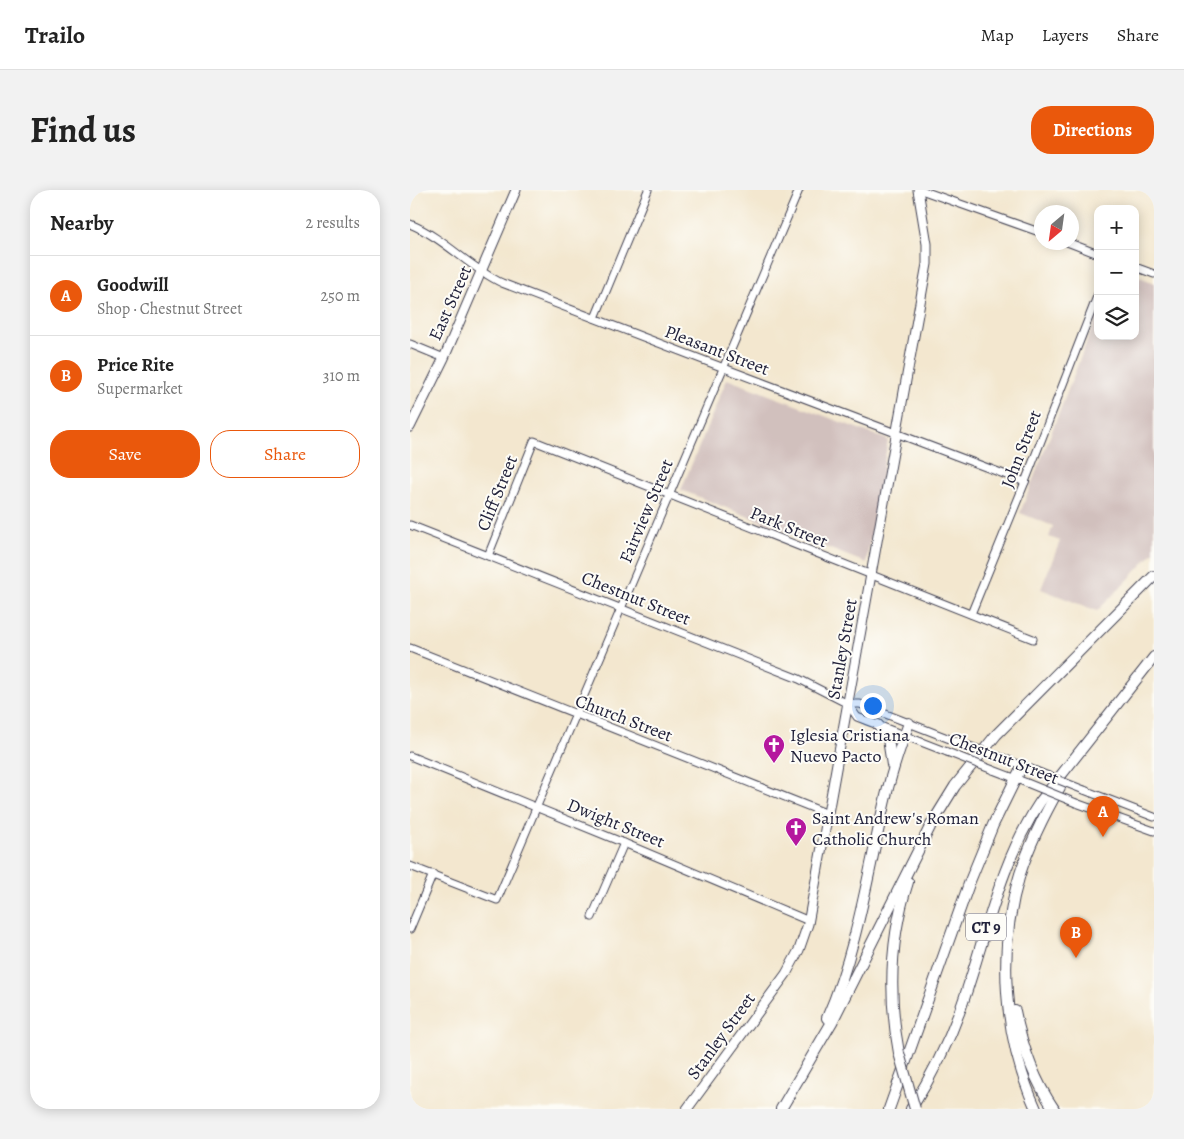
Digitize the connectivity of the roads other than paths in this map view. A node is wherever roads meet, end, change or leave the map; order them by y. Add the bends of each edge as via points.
1 (516, 190) edge
2 (648, 190) edge
3 (799, 190) edge
4 (918, 190) edge
5 (922, 190) edge
6 (410, 224) edge
7 (1034, 230) edge
8 (1079, 247) edge
9 (1094, 252) edge
10 (1139, 268) edge
11 (481, 271) junction
12 (1154, 274) edge
13 (1098, 295) edge
14 (595, 318) junction
15 (410, 344) edge
16 (444, 358) junction
17 (724, 368) junction
18 (410, 427) edge
19 (897, 434) junction
20 (534, 441) joint
21 (1025, 482) junction
22 (669, 494) junction
23 (410, 524) edge
24 (488, 556) junction
25 (871, 576) junction
26 (1154, 576) edge
27 (622, 608) junction
28 (971, 614) junction
29 (1033, 639) dead end
30 (410, 648) edge
31 (1154, 657) edge
32 (848, 704) junction
33 (577, 715) junction
34 (909, 723) junction
35 (878, 725) junction
36 (905, 735) junction
37 (1078, 754) junction
38 (410, 756) edge
39 (1022, 766) junction
40 (892, 773) junction
41 (1016, 779) junction
42 (537, 807) junction
43 (828, 814) junction
44 (1154, 817) edge
45 (1154, 831) edge
46 (624, 843) junction
47 (918, 850) junction
48 (410, 866) edge
49 (433, 874) junction
50 (592, 917) dead end
51 (809, 921) junction
52 (1010, 924) junction
53 (410, 929) edge
54 (794, 1090) junction
55 (687, 1109) edge
56 (781, 1109) edge
57 (889, 1109) edge
58 (911, 1109) edge
59 (915, 1109) edge
60 (1036, 1109) edge
61 (1054, 1109) edge

1 - 11 main road, East Street
2 - 14 street
3 - 17 street, Fairview Street
4 - 19 main road, Stanley Street via 928,261
5 - 7 street
6 - 11 street, Pleasant Street via 438,238
8 - 9 street
10 - 12 street
11 - 14 street, Pleasant Street via 502,283
11 - 16 main road, East Street
13 - 21 street, John Street
14 - 17 street, Pleasant Street
15 - 16 street
16 - 18 main road, East Street
17 - 19 street, Pleasant Street
17 - 22 street, Fairview Street
19 - 21 street, Pleasant Street
19 - 25 main road, Stanley Street
20 - 22 street, Park Street
20 - 24 street, Cliff Street
21 - 28 street, John Street
22 - 25 street, Park Street
22 - 27 street, Fairview Street
23 - 24 street, Chestnut Street
24 - 27 street, Chestnut Street
25 - 28 street, Park Street
25 - 32 main road, Stanley Street
26 - 47 highway via 985,748 945,801
27 - 32 street, Chestnut Street via 808,683
27 - 33 street, Fairview Street
28 - 29 street, Park Street
30 - 33 street, Church Street
31 - 37 highway, CT 9
32 - 34 street, Chestnut Street via 860,704
32 - 35 street, Chestnut Street via 858,717
32 - 43 main road, Stanley Street
33 - 42 street, Fairview Street
33 - 43 street, Church Street
34 - 36 highway
34 - 39 street, Chestnut Street, bridge
35 - 36 street, Chestnut Street
35 - 40 highway via 890,744
36 - 40 highway
36 - 41 street, Chestnut Street, bridge
37 - 52 highway via 1030,847 1017,884
37 - 58 highway, CT 9 via 1040,802 1020,837 1000,886 956,1020
38 - 42 street, Dwight Street
39 - 41 highway
39 - 44 street, Chestnut Street, bridge
40 - 54 highway via 850,956 833,1006
41 - 45 street, Chestnut Street, bridge
41 - 57 highway via 970,881
42 - 46 street, Dwight Street
42 - 49 street, Fairview Street via 498,900
43 - 51 main road, Stanley Street
46 - 50 street
46 - 51 street, Dwight Street
47 - 54 highway via 832,1022
47 - 59 highway, bridge via 894,946 892,999 898,1053
48 - 49 street
49 - 53 street
51 - 55 main road, Stanley Street via 786,974
52 - 60 highway via 1006,975 1008,1008 1020,1065
52 - 61 highway via 1012,987 1018,1022 1034,1072
54 - 56 highway

